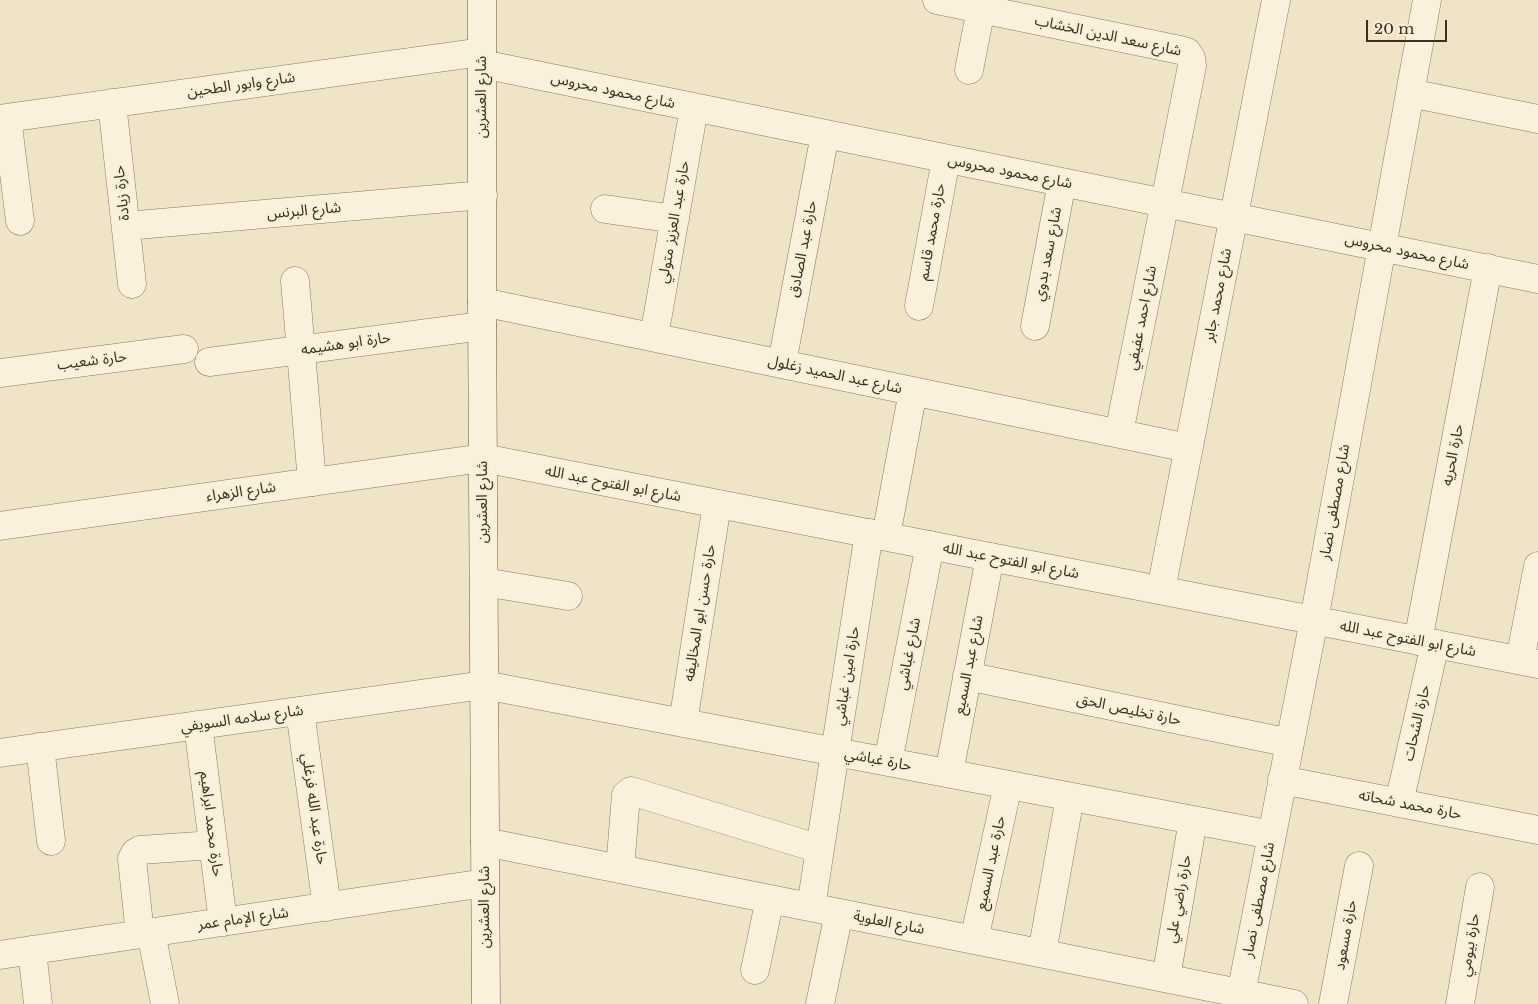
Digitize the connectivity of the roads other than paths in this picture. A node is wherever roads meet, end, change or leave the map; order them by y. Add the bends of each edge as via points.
1 (482, 0) edge
2 (937, 0) edge
3 (1276, 0) edge
4 (1427, 0) edge
5 (980, 9) junction
6 (482, 58) junction
7 (968, 70) dead end
8 (1410, 93) junction
9 (112, 103) junction
10 (694, 108) junction
11 (3, 118) edge
12 (1538, 118) edge
13 (825, 134) junction
14 (946, 158) junction
15 (1062, 182) junction
16 (482, 195) junction
17 (1165, 203) junction
18 (605, 209) dead end
19 (1233, 217) junction
20 (674, 219) junction
21 (20, 222) dead end
22 (126, 226) junction
23 (1382, 247) junction
24 (1488, 268) junction
25 (1538, 279) edge
26 (295, 282) dead end
27 (132, 284) dead end
28 (919, 306) dead end
29 (482, 314) junction
30 (1035, 326) dead end
31 (654, 337) junction
32 (184, 349) dead end
33 (302, 351) junction
34 (209, 362) dead end
35 (782, 363) junction
36 (0, 373) edge
37 (913, 391) junction
38 (1119, 433) junction
39 (1188, 448) junction
40 (483, 458) junction
41 (312, 482) junction
42 (717, 504) junction
43 (0, 526) edge
44 (877, 535) junction
45 (930, 545) junction
46 (990, 557) junction
47 (1538, 566) edge
48 (484, 582) junction
49 (1161, 590) junction
50 (568, 596) dead end
51 (1314, 620) junction
52 (1427, 642) junction
53 (1529, 662) edge
54 (967, 676) junction
55 (484, 685) junction
56 (300, 711) junction
57 (683, 723) junction
58 (198, 725) junction
59 (1290, 743) junction
60 (40, 747) junction
61 (835, 752) junction
62 (0, 753) edge
63 (888, 762) junction
64 (949, 774) junction
65 (1282, 780) junction
66 (1008, 785) junction
67 (1070, 797) junction
68 (1399, 803) junction
69 (1193, 820) junction
70 (1538, 830) edge
71 (1272, 835) junction
72 (52, 841) dead end
73 (485, 842) junction
74 (213, 845) junction
75 (820, 849) junction
76 (1359, 866) dead end
77 (620, 869) junction
78 (485, 883) junction
79 (1480, 887) dead end
80 (770, 898) junction
81 (327, 907) junction
82 (811, 907) junction
83 (839, 913) junction
84 (223, 922) junction
85 (146, 933) junction
86 (974, 940) junction
87 (32, 950) junction
88 (1042, 954) junction
89 (0, 955) edge
90 (755, 970) dead end
91 (1166, 978) junction
92 (1240, 999) edge
93 (38, 1004) edge
94 (165, 1004) edge
95 (486, 1004) edge
96 (820, 1004) edge
97 (1294, 1004) edge
98 (1333, 1004) edge
99 (1460, 1004) edge

1 - 6 street, شارع العشرين
2 - 5 street, شارع سعد الدين الخشاب
3 - 19 street, شارع محمد جابر
4 - 8 street, شارع مصطفى نصار
5 - 7 street
5 - 17 street, شارع سعد الدين الخشاب via 1187,52 1192,66
6 - 9 street, شارع وابور الطحين
6 - 10 street, شارع محمود محروس
6 - 16 street, شارع العشرين
8 - 12 street
8 - 23 street, شارع مصطفى نصار
9 - 11 street, شارع وابور الطحين
9 - 22 street, حارة زيادة
10 - 13 street, شارع محمود محروس
10 - 20 street, حارة عبد العزيز متولي
11 - 21 street
13 - 14 street, شارع محمود محروس
13 - 35 street, حارة عبد الصادق
14 - 15 street, شارع محمود محروس
14 - 28 street, حارة محمد قاسم
15 - 17 street, شارع محمود محروس
15 - 30 street, شارع سعد بدوي
16 - 22 street, شارع البرنس
16 - 29 street, شارع العشرين
17 - 19 street, شارع محمود محروس
17 - 38 street, شارع احمد عفيفي
18 - 20 street
19 - 23 street, شارع محمود محروس
19 - 39 street, شارع محمد جابر
20 - 31 street, حارة عبد العزيز متولي
22 - 27 street, حارة زيادة
23 - 24 street, شارع محمود محروس
23 - 51 street, شارع مصطفى نصار
24 - 25 street, شارع محمود محروس
24 - 52 street, حارة الحريه
26 - 33 street
29 - 31 street, شارع عبد الحميد زغلول
29 - 33 street, حارة ابو هشيمه
29 - 40 street, شارع العشرين
31 - 35 street, شارع عبد الحميد زغلول
32 - 36 street, حارة شعيب
33 - 34 street, حارة ابو هشيمه
33 - 41 street
35 - 37 street, شارع عبد الحميد زغلول
37 - 38 street, شارع عبد الحميد زغلول
37 - 44 street, حارة امين غباشي
38 - 39 street, شارع عبد الحميد زغلول
39 - 49 street, شارع محمد جابر
40 - 41 street, شارع الزهراء
40 - 42 street, شارع ابو الفتوح عبد الله
40 - 48 street, شارع العشرين
41 - 43 street, شارع الزهراء
42 - 44 street, شارع ابو الفتوح عبد الله
42 - 57 street, حارة حسن ابو المخاليفه
44 - 45 street, شارع ابو الفتوح عبد الله
44 - 61 street, حارة امين غباشي
45 - 46 street, شارع ابو الفتوح عبد الله
45 - 63 street, شارع غباشي
46 - 49 street, شارع ابو الفتوح عبد الله
46 - 54 street, شارع عبد السميع
47 - 53 street
48 - 50 street
48 - 55 street, شارع العشرين
49 - 51 street, شارع ابو الفتوح عبد الله
51 - 52 street, شارع ابو الفتوح عبد الله
51 - 59 street, شارع مصطفى نصار
52 - 53 street, شارع ابو الفتوح عبد الله
52 - 68 street, حارة الشحات
54 - 59 street, حارة تخليص الحق
54 - 64 street, شارع عبد السميع
55 - 56 street, شارع سلامه السويفي
55 - 57 street, حارة غباشي
55 - 73 street, شارع العشرين
56 - 58 street, شارع سلامه السويفي
56 - 81 street, حارة عبد الله فرغلي
57 - 61 street, حارة غباشي
58 - 60 street, شارع سلامه السويفي
58 - 74 street, حارة محمد ابراهيم
59 - 65 street, شارع مصطفى نصار
60 - 62 street, شارع سلامه السويفي
60 - 72 street
61 - 63 street, حارة غباشي
61 - 75 street, حارة امين غباشي
63 - 64 street, حارة غباشي
64 - 66 street, حارة غباشي
65 - 68 street, حارة محمد شحاته
65 - 71 street, شارع مصطفى نصار
66 - 67 street, حارة غباشي
66 - 86 street, حارة عبد السميع
67 - 69 street, حارة غباشي
67 - 88 street
68 - 70 street, حارة محمد شحاته
69 - 71 street, حارة غباشي
69 - 91 street, حارة راضي علي
71 - 92 street, شارع مصطفى نصار
73 - 77 street, شارع العلوية
73 - 78 street, شارع العشرين
74 - 84 street, حارة محمد ابراهيم
74 - 85 street via 135,853 132,859
75 - 77 street via 633,791 626,795
75 - 82 street, حارة امين غباشي
76 - 98 street, حارة مسعود
77 - 80 street, شارع العلوية
78 - 81 street, شارع الإمام عمر
78 - 95 street, شارع العشرين
79 - 99 street, حارة بيومي
80 - 82 street, شارع العلوية
80 - 90 street
81 - 84 street, شارع الإمام عمر
82 - 83 street, شارع العلوية
83 - 86 street, شارع العلوية
83 - 96 street
84 - 85 street, شارع الإمام عمر
85 - 87 street, شارع الإمام عمر
85 - 94 street
86 - 88 street, شارع العلوية
87 - 89 street, شارع الإمام عمر
87 - 93 street
88 - 91 street, شارع العلوية
91 - 92 street, شارع العلوية
92 - 97 street, شارع العلوية

